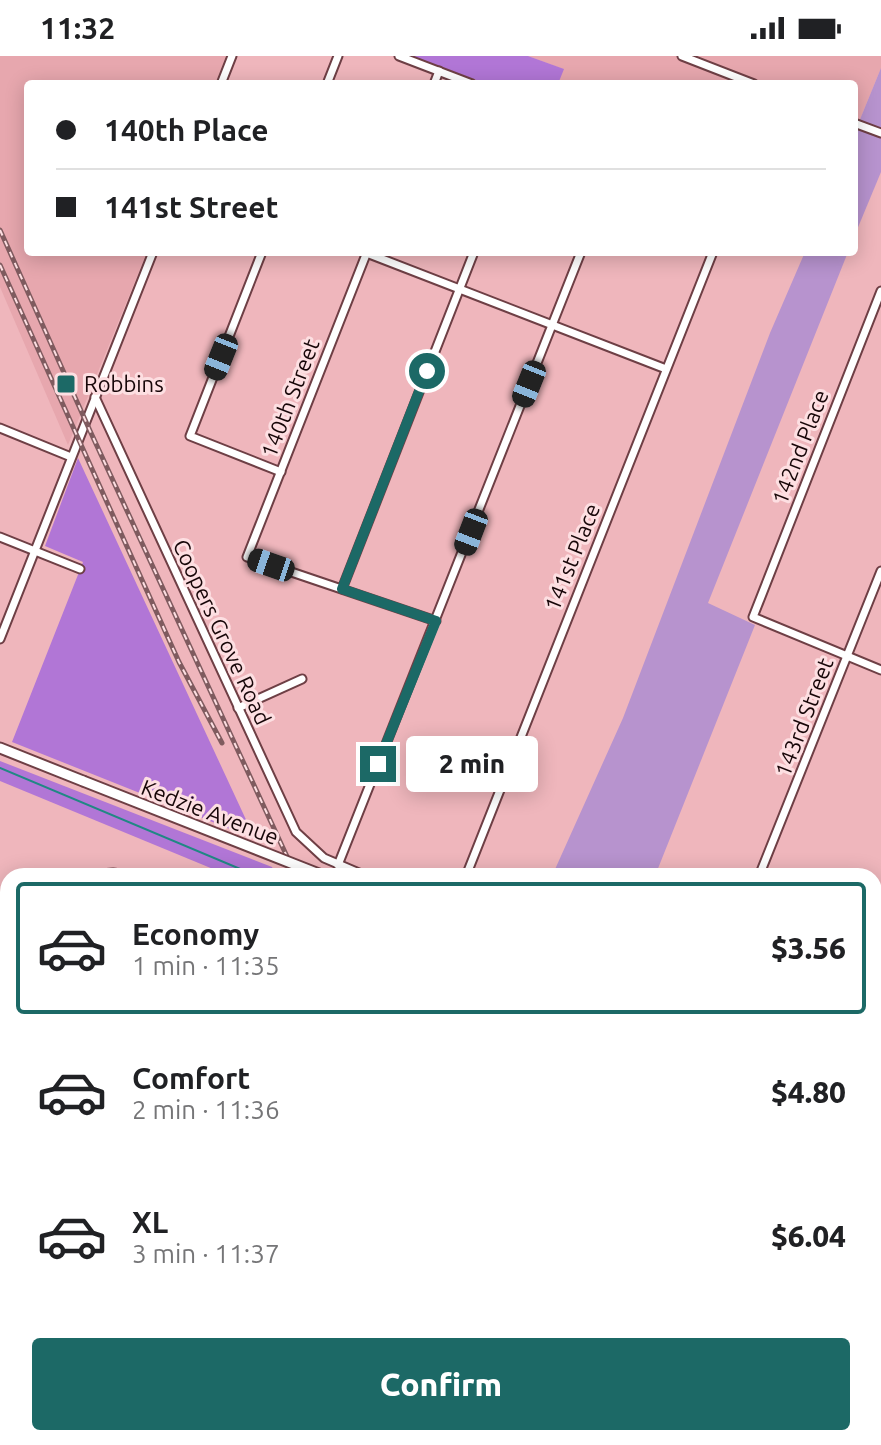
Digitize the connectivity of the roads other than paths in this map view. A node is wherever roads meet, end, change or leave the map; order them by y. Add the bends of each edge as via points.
1 (232, 56) edge
2 (338, 56) edge
3 (399, 56) edge
4 (682, 56) edge
5 (439, 71) junction
6 (223, 80) edge
7 (329, 80) edge
8 (436, 80) edge
9 (462, 80) edge
10 (744, 80) edge
11 (858, 124) edge
12 (881, 133) edge
13 (151, 256) edge
14 (260, 256) edge
15 (364, 256) edge
16 (376, 256) edge
17 (472, 256) edge
18 (579, 256) edge
19 (711, 256) edge
20 (459, 289) junction
21 (881, 291) edge
22 (553, 325) junction
23 (666, 369) junction
24 (95, 397) junction
25 (0, 428) edge
26 (71, 457) junction
27 (281, 472) junction
28 (0, 537) edge
29 (35, 551) junction
30 (80, 569) dead end
31 (881, 571) edge
32 (342, 589) junction
33 (436, 621) junction
34 (0, 639) edge
35 (847, 656) junction
36 (881, 670) edge
37 (302, 679) dead end
38 (238, 708) junction
39 (0, 748) edge
40 (338, 865) junction
41 (304, 868) edge
42 (346, 868) edge
43 (469, 868) edge
44 (762, 868) edge

1 - 6 street
2 - 7 street
3 - 5 street
4 - 10 street
5 - 8 street
5 - 9 street
11 - 12 street
13 - 24 street
14 - 27 street via 190,436
15 - 27 street, 140th Street
16 - 20 street
17 - 20 street
18 - 22 street
19 - 23 street, 141st Place
20 - 22 street
20 - 32 street
21 - 35 street, 142nd Place via 753,617
22 - 23 street
22 - 33 street
23 - 43 street, 141st Place
24 - 26 street
24 - 38 street, Coopers Grove Road
25 - 26 street
26 - 29 street
27 - 32 street, 140th Street via 247,557
28 - 29 street
29 - 30 street
29 - 34 street
31 - 35 street, 143rd Street
32 - 33 street
33 - 40 street
35 - 36 street
35 - 44 street, 143rd Street
37 - 38 street
38 - 40 street, Coopers Grove Road via 296,832
39 - 41 main road, Kedzie Avenue, bridge
40 - 42 street, Coopers Grove Road

